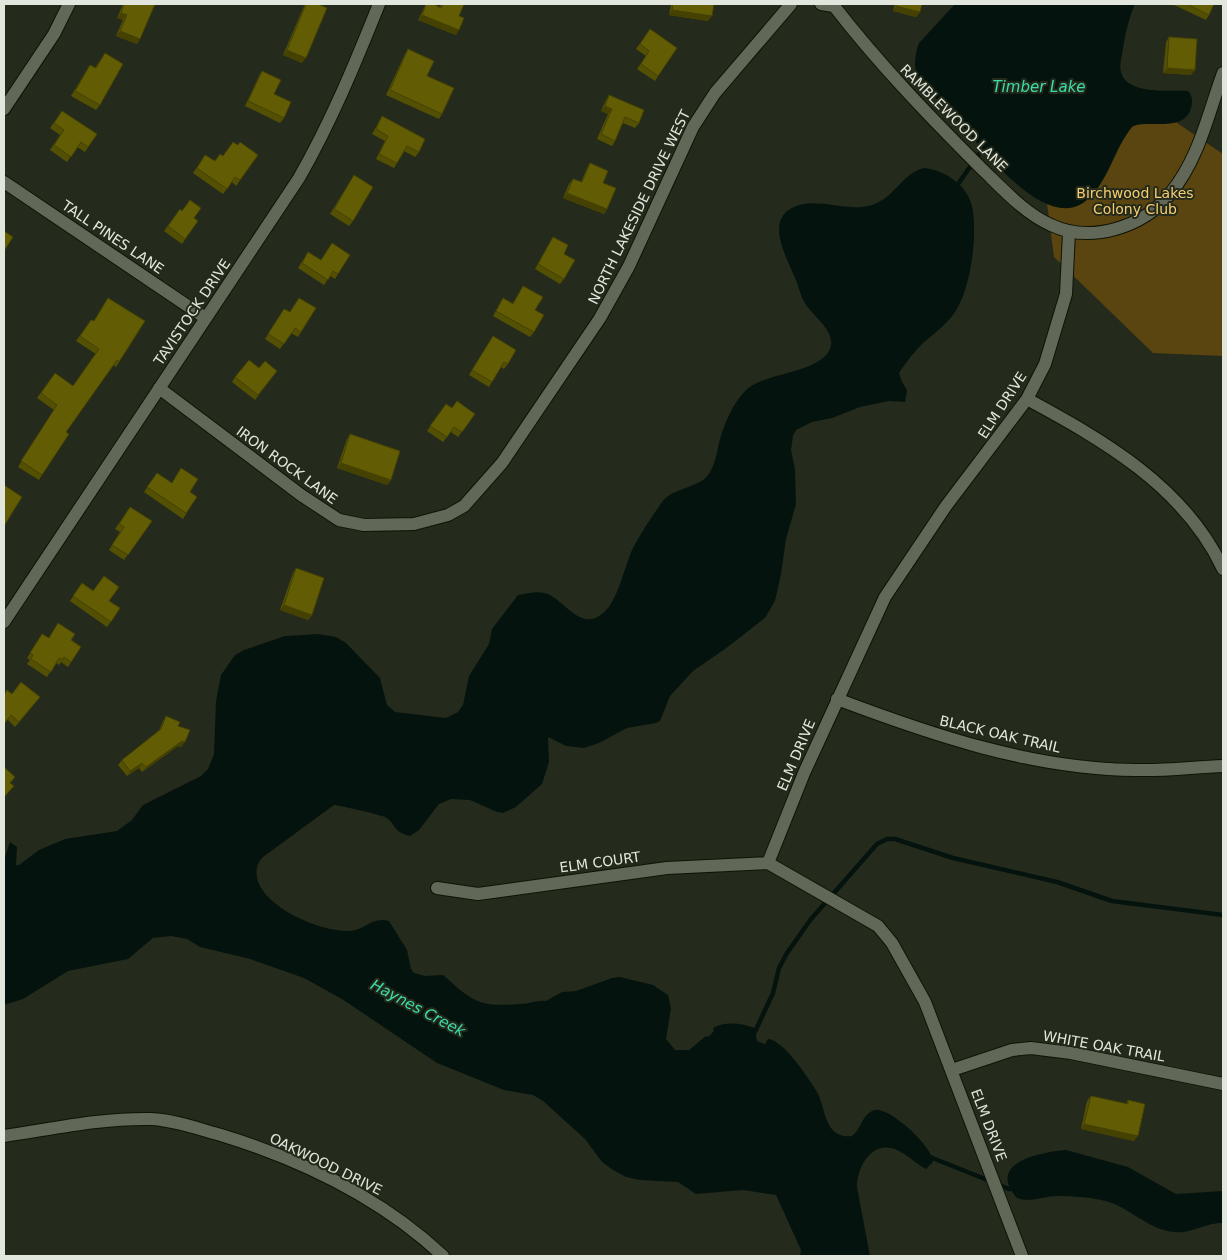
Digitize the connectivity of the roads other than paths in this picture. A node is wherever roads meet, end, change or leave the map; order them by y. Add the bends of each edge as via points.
1 (69, 4) edge
2 (379, 4) edge
3 (791, 4) edge
4 (830, 4) edge
5 (1223, 73) edge
6 (4, 109) edge
7 (4, 182) edge
8 (1069, 232) junction
9 (204, 317) junction
10 (159, 388) junction
11 (1027, 399) junction
12 (442, 517) joint
13 (1223, 569) edge
14 (4, 622) edge
15 (837, 699) junction
16 (1223, 766) edge
17 (768, 863) junction
18 (438, 888) dead end
19 (952, 1070) junction
20 (1223, 1084) edge
21 (4, 1136) edge
22 (443, 1256) edge
23 (1022, 1256) edge

1 - 6 street via 54,34
2 - 9 street, TAVISTOCK DRIVE via 352,74 320,141 275,215
3 - 12 street, NORTH LAKESIDE DRIVE WEST via 715,93 692,127 629,266 590,334 490,478 464,506
4 - 8 street, RAMBLEWOOD LANE via 872,55 998,184 1037,217
5 - 8 street via 1196,152 1170,194 1129,224 1098,233
7 - 9 street, TALL PINES LANE
8 - 11 street, ELM DRIVE via 1066,294 1045,364
9 - 10 street, TAVISTOCK DRIVE
10 - 12 street, IRON ROCK LANE via 339,520 364,525 401,525
10 - 14 street, TAVISTOCK DRIVE
11 - 13 street via 1106,443 1167,492 1196,524
11 - 15 street, ELM DRIVE via 946,506 885,597
15 - 16 street, BLACK OAK TRAIL via 916,729 1038,760 1136,770
15 - 17 street, ELM DRIVE
17 - 18 street, ELM COURT via 667,868 478,894
17 - 19 street, ELM DRIVE via 878,926 915,981
19 - 20 street, WHITE OAK TRAIL via 1012,1050 1031,1048
19 - 23 street, ELM DRIVE
21 - 22 street, OAKWOOD DRIVE via 89,1122 153,1119 200,1129 270,1151 355,1192 403,1222

